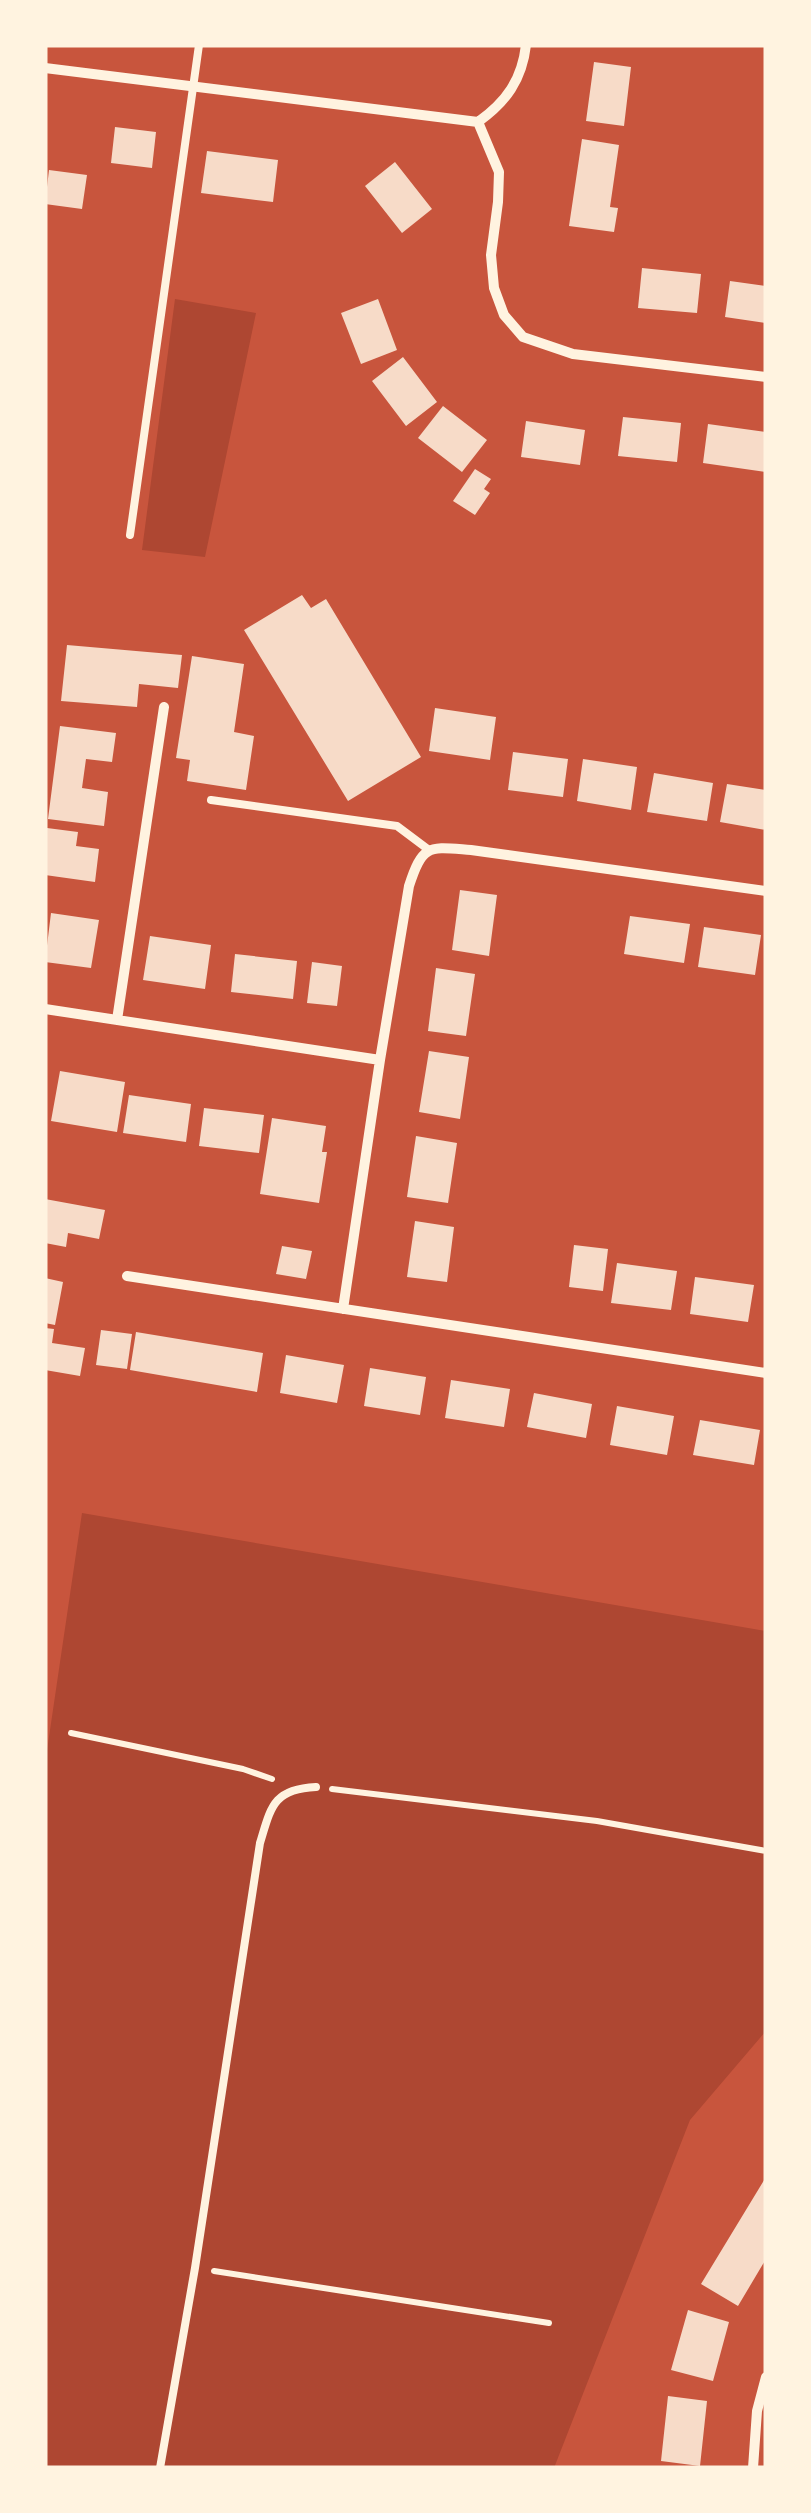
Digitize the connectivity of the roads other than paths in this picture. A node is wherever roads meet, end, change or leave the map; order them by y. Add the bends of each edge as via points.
1 (199, 45) edge
2 (526, 45) edge
3 (45, 68) edge
4 (193, 88) junction
5 (478, 122) junction
6 (766, 378) edge
7 (130, 536) dead end
8 (164, 707) dead end
9 (211, 800) dead end
10 (429, 850) junction
11 (766, 890) edge
12 (45, 1009) edge
13 (117, 1020) junction
14 (380, 1060) junction
15 (127, 1276) dead end
16 (343, 1310) junction
17 (766, 1374) edge
18 (316, 1787) road end
19 (766, 2376) edge
20 (160, 2468) edge
21 (753, 2468) edge

1 - 4 lane
2 - 5 street via 524,64 503,104
3 - 4 street
4 - 5 street
4 - 7 lane
5 - 6 street via 499,172 494,288 522,336 574,354
8 - 13 street
9 - 10 lane via 397,826
10 - 11 street
10 - 14 street via 417,861 410,886
12 - 13 street
13 - 14 street
14 - 16 street
15 - 16 street
16 - 17 street
18 - 20 lane via 278,1799 260,1843
19 - 21 street

